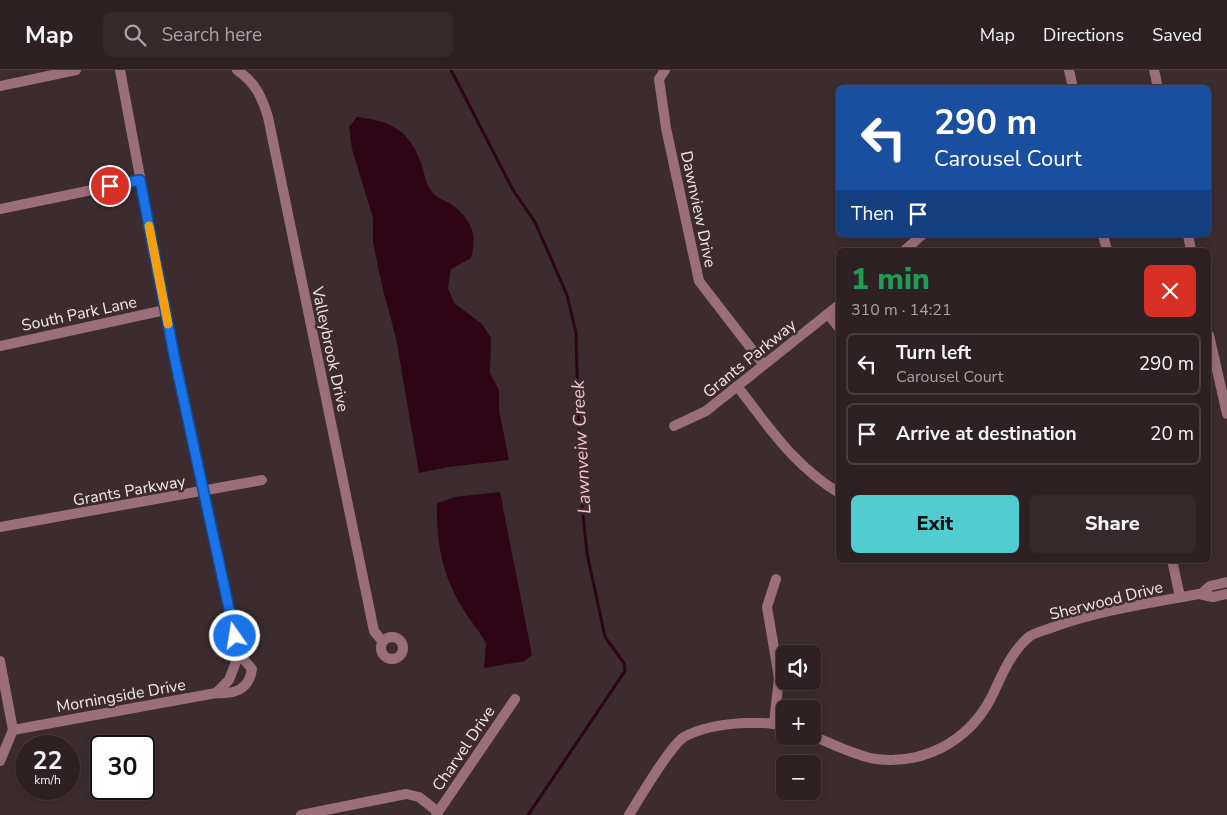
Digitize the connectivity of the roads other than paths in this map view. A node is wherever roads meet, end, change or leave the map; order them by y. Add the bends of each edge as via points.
1 (76, 70) edge
2 (120, 70) edge
3 (237, 70) edge
4 (665, 70) edge
5 (1069, 70) edge
6 (1154, 70) edge
7 (1072, 85) edge
8 (1157, 85) edge
9 (0, 86) edge
10 (140, 180) junction
11 (0, 209) edge
12 (920, 237) edge
13 (907, 248) edge
14 (836, 308) edge
15 (165, 310) junction
16 (828, 314) junction
17 (836, 324) edge
18 (1211, 344) edge
19 (0, 346) edge
20 (763, 364) junction
21 (737, 386) junction
22 (1227, 414) edge
23 (674, 426) dead end
24 (262, 480) dead end
25 (836, 491) edge
26 (203, 492) junction
27 (0, 527) edge
28 (1173, 563) edge
29 (776, 579) dead end
30 (1227, 582) edge
31 (1201, 594) junction
32 (1227, 594) edge
33 (1180, 597) junction
34 (383, 642) dead end
35 (239, 654) junction
36 (0, 661) edge
37 (216, 693) junction
38 (515, 699) dead end
39 (774, 723) joint
40 (13, 730) junction
41 (821, 739) edge
42 (0, 761) edge
43 (437, 813) edge
44 (301, 815) edge
45 (629, 815) edge

1 - 9 street
2 - 10 street
3 - 34 street, Valleybrook Drive via 255,84 268,117 374,631
4 - 20 street, Dawnview Drive via 660,79 666,128 699,281
5 - 7 street
6 - 8 street
10 - 11 street
10 - 15 street
12 - 13 street
14 - 16 street, Grants Parkway
15 - 19 street, South Park Lane
15 - 26 street
16 - 17 street
16 - 20 street, Grants Parkway
18 - 22 street
20 - 21 street, Grants Parkway
21 - 23 street, Grants Parkway via 695,418
21 - 25 street via 789,454
24 - 26 street, Grants Parkway
26 - 27 street, Grants Parkway
26 - 35 street
28 - 33 street
29 - 39 street via 767,607 779,678
30 - 31 street, Sherwood Drive via 1210,586
31 - 32 street, Sherwood Drive via 1213,597
31 - 33 street, Sherwood Drive
33 - 41 street, Sherwood Drive via 1066,622 1031,636 1005,667 989,701 970,729 948,746 899,760 875,758
35 - 37 street via 229,680
35 - 37 street, Morningside Drive via 252,669 247,684 235,692
36 - 40 street
37 - 40 street, Morningside Drive
38 - 43 street, Charvel Drive
39 - 45 street via 727,724 683,738
40 - 42 street
43 - 44 street via 420,797 406,794

